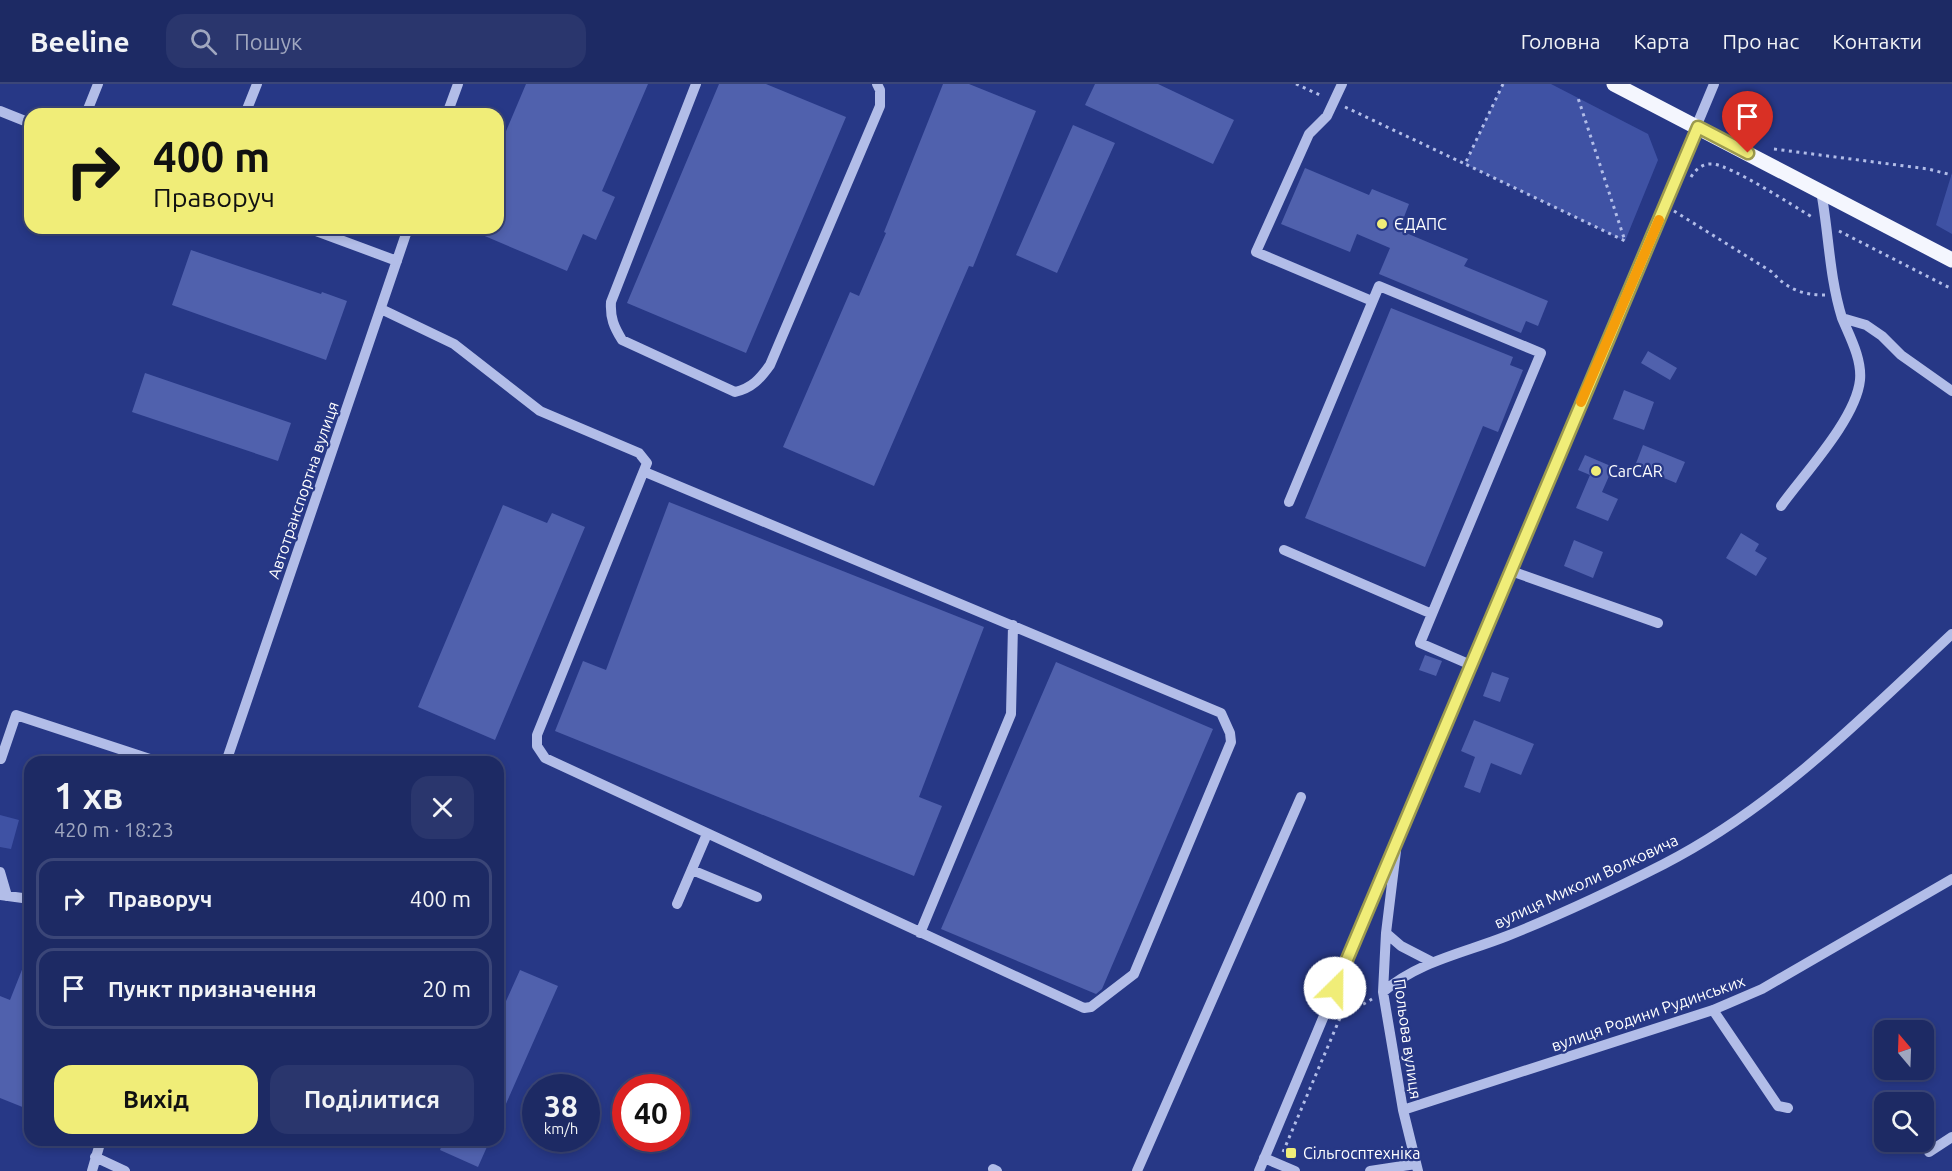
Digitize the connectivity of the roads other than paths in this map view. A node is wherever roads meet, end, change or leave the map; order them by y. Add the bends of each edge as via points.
1 (98, 84) edge
2 (257, 84) edge
3 (458, 84) edge
4 (696, 84) edge
5 (877, 84) edge
6 (1342, 84) edge
7 (1614, 84) edge
8 (1714, 84) edge
9 (88, 108) edge
10 (247, 108) edge
11 (449, 108) edge
12 (0, 111) edge
13 (24, 121) edge
14 (1698, 127) junction
15 (1821, 191) junction
16 (324, 234) edge
17 (406, 234) edge
18 (1952, 260) edge
19 (397, 261) junction
20 (1372, 301) junction
21 (381, 309) junction
22 (1842, 318) junction
23 (1952, 391) edge
24 (645, 472) junction
25 (1289, 502) dead end
26 (1781, 506) dead end
27 (1284, 550) dead end
28 (1511, 571) junction
29 (1432, 614) junction
30 (1658, 622) dead end
31 (1013, 625) junction
32 (1952, 634) edge
33 (1471, 665) junction
34 (141, 756) edge
35 (228, 756) edge
36 (1, 759) edge
37 (1301, 797) dead end
38 (707, 834) junction
39 (1398, 838) junction
40 (692, 870) junction
41 (0, 873) edge
42 (1952, 879) edge
43 (4, 895) edge
44 (757, 897) dead end
45 (24, 898) edge
46 (677, 904) dead end
47 (920, 933) junction
48 (1386, 933) junction
49 (1432, 962) junction
50 (1383, 992) junction
51 (1713, 1010) junction
52 (1788, 1107) dead end
53 (1403, 1110) junction
54 (1952, 1137) edge
55 (98, 1146) edge
56 (1934, 1149) edge
57 (95, 1157) junction
58 (1264, 1158) junction
59 (1417, 1168) edge
60 (92, 1171) edge
61 (125, 1171) edge
62 (1137, 1171) edge
63 (1259, 1171) edge
64 (1295, 1171) edge
65 (1370, 1171) edge

1 - 9 street
2 - 10 street
3 - 11 street
4 - 5 street via 611,302 610,314 622,340 735,392 748,389 770,365 880,106
6 - 20 street via 1327,116 1309,134 1256,252
7 - 14 main road
8 - 14 street
12 - 13 street
14 - 15 main road
14 - 28 street
15 - 18 main road
15 - 22 street via 1829,268
16 - 19 street
17 - 19 street, Автотранспортна вулиця
19 - 21 street, Автотранспортна вулиця
20 - 25 street
20 - 29 street via 1379,286 1541,353
21 - 24 street via 454,344 540,411 639,453 647,463
21 - 35 street, Автотранспортна вулиця
22 - 23 street via 1866,325
22 - 26 street via 1857,355 1860,380 1854,401 1841,426
24 - 31 street
24 - 38 street via 537,735 537,746 545,758
27 - 29 street
28 - 30 street
28 - 33 street
29 - 33 street via 1419,643
31 - 47 street via 1011,714
31 - 47 street via 1219,711 1231,741 1134,974 1091,1008
32 - 49 street, вулиця Миколи Волковича via 1819,757 1742,818 1666,863 1583,902 1506,936
33 - 39 street
34 - 36 street via 15,715
37 - 62 street
38 - 40 street
38 - 47 street
39 - 48 street, Польова вулиця
39 - 58 street
40 - 44 street
40 - 46 street
41 - 43 street
42 - 51 street, вулиця Родини Рудинських via 1762,989
43 - 45 street
48 - 49 street
48 - 50 street, Польова вулиця
49 - 50 street, вулиця Миколи Волковича via 1399,978
50 - 53 street, Польова вулиця
51 - 52 street via 1778,1106
51 - 53 street, вулиця Родини Рудинських
53 - 59 street, Польова вулиця
54 - 56 street
55 - 57 street
57 - 60 street
57 - 61 street
58 - 63 street
58 - 64 street
59 - 65 street

